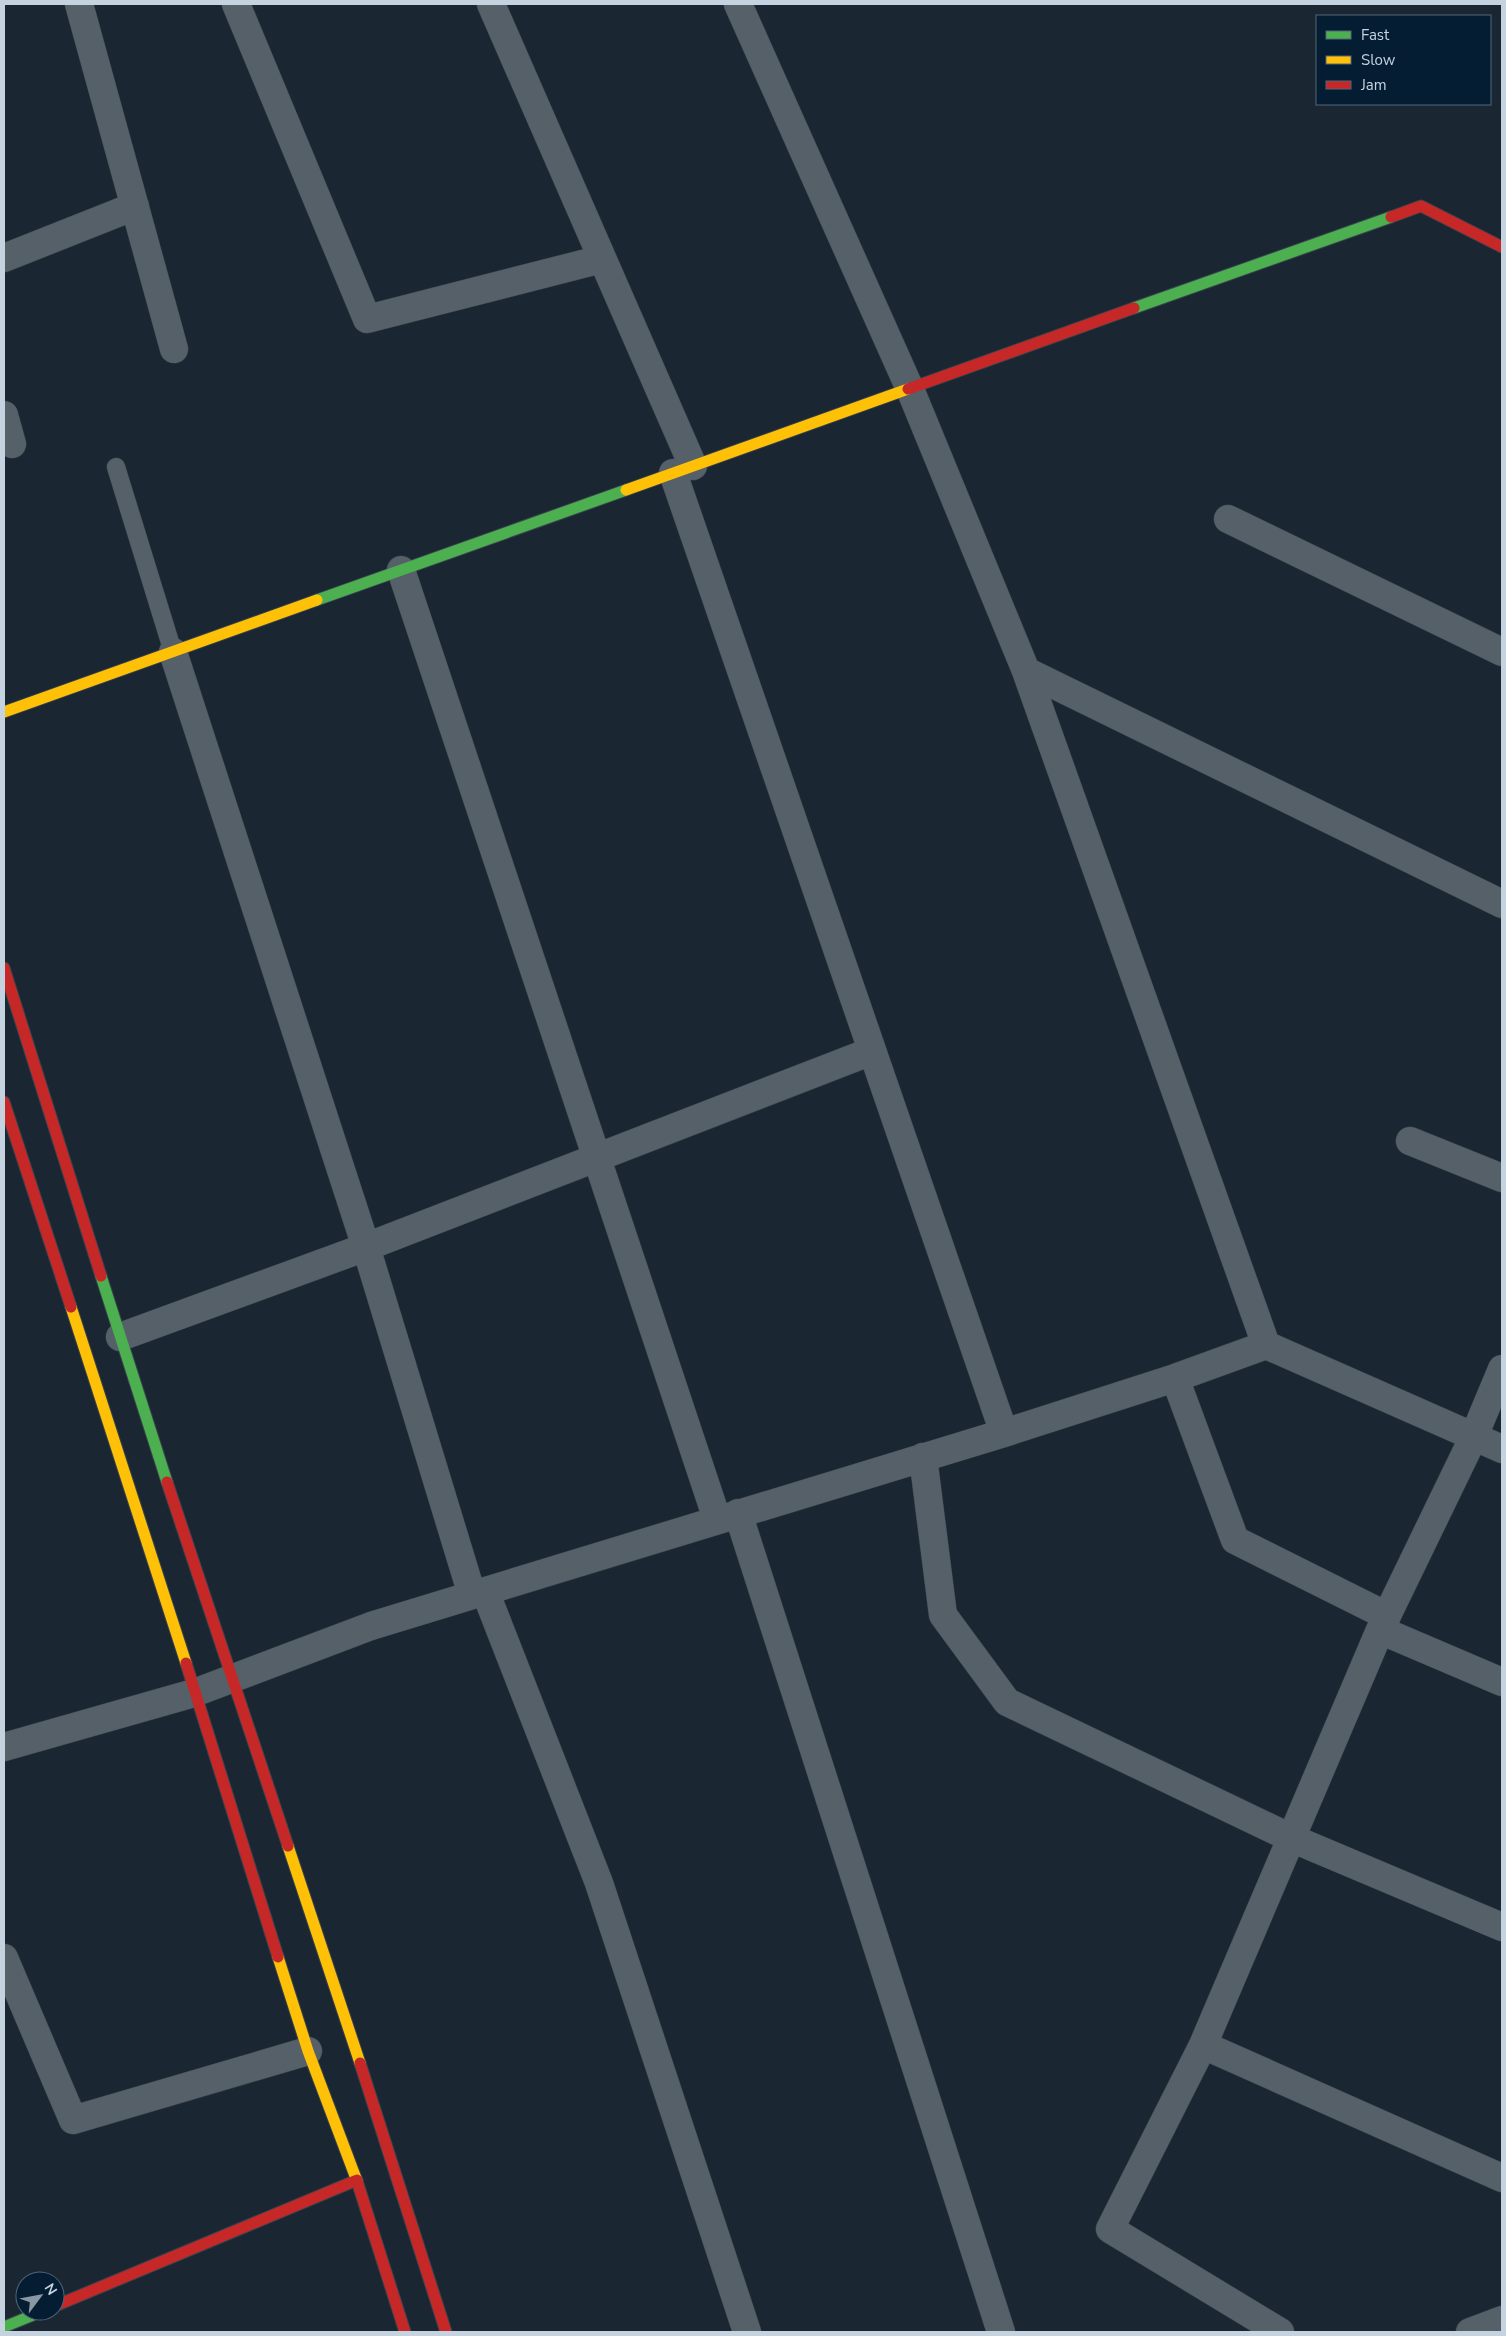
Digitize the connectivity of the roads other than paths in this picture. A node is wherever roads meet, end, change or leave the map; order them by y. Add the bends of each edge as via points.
1 (79, 4) edge
2 (236, 4) edge
3 (491, 4) edge
4 (738, 4) edge
5 (135, 206) junction
6 (1502, 247) edge
7 (4, 258) edge
8 (602, 259) junction
9 (174, 349) dead end
10 (910, 389) junction
11 (4, 415) edge
12 (12, 444) dead end
13 (116, 467) dead end
14 (683, 470) junction
15 (1228, 519) dead end
16 (401, 570) junction
17 (174, 652) junction
18 (1502, 652) edge
19 (1026, 672) junction
20 (4, 712) edge
21 (1502, 904) edge
22 (4, 968) edge
23 (872, 1051) junction
24 (4, 1102) edge
25 (1410, 1141) dead end
26 (597, 1158) junction
27 (1502, 1178) edge
28 (366, 1247) junction
29 (120, 1337) junction
30 (1266, 1346) junction
31 (1502, 1369) edge
32 (1175, 1378) junction
33 (1004, 1433) junction
34 (1474, 1436) junction
35 (1502, 1449) edge
36 (923, 1457) junction
37 (728, 1516) junction
38 (478, 1593) junction
39 (1384, 1623) junction
40 (232, 1678) junction
41 (1502, 1682) edge
42 (194, 1693) junction
43 (4, 1748) edge
44 (1290, 1838) junction
45 (1502, 1927) edge
46 (4, 1958) edge
47 (1203, 2045) junction
48 (308, 2051) junction
49 (1502, 2178) edge
50 (357, 2180) junction
51 (65, 2302) edge
52 (1502, 2320) edge
53 (19, 2321) edge
54 (4, 2327) edge
55 (405, 2332) edge
56 (446, 2332) edge
57 (747, 2332) edge
58 (1001, 2332) edge
59 (1280, 2332) edge
60 (1470, 2332) edge

1 - 5 street
2 - 8 street via 367,319
3 - 8 street
4 - 10 street
5 - 7 street
5 - 9 street
6 - 10 main road via 1421,206
8 - 14 street
10 - 14 main road
10 - 19 street
11 - 12 street
13 - 17 lane
14 - 16 main road
14 - 23 street
15 - 18 street
16 - 17 main road
16 - 26 street
17 - 20 main road
17 - 28 street
19 - 21 street
19 - 30 street
22 - 29 main road
23 - 26 street
23 - 33 street
24 - 42 main road
25 - 27 street
26 - 28 street
26 - 37 street
28 - 29 street
28 - 38 street
29 - 40 main road
30 - 32 street
30 - 34 street
31 - 34 street
32 - 33 street
32 - 39 street via 1235,1540
33 - 36 street
34 - 35 street
34 - 39 street
36 - 37 street
36 - 44 street via 943,1614 1007,1702
37 - 38 street
37 - 58 street
38 - 40 street via 372,1626
38 - 57 street via 599,1883
39 - 41 street
39 - 44 street
40 - 42 street
40 - 56 main road
42 - 43 street
42 - 48 main road
44 - 45 street
44 - 47 street
46 - 48 street via 73,2120
47 - 49 street
47 - 59 street via 1110,2229
48 - 50 main road
50 - 51 main road
50 - 55 main road
52 - 60 street
53 - 54 main road

